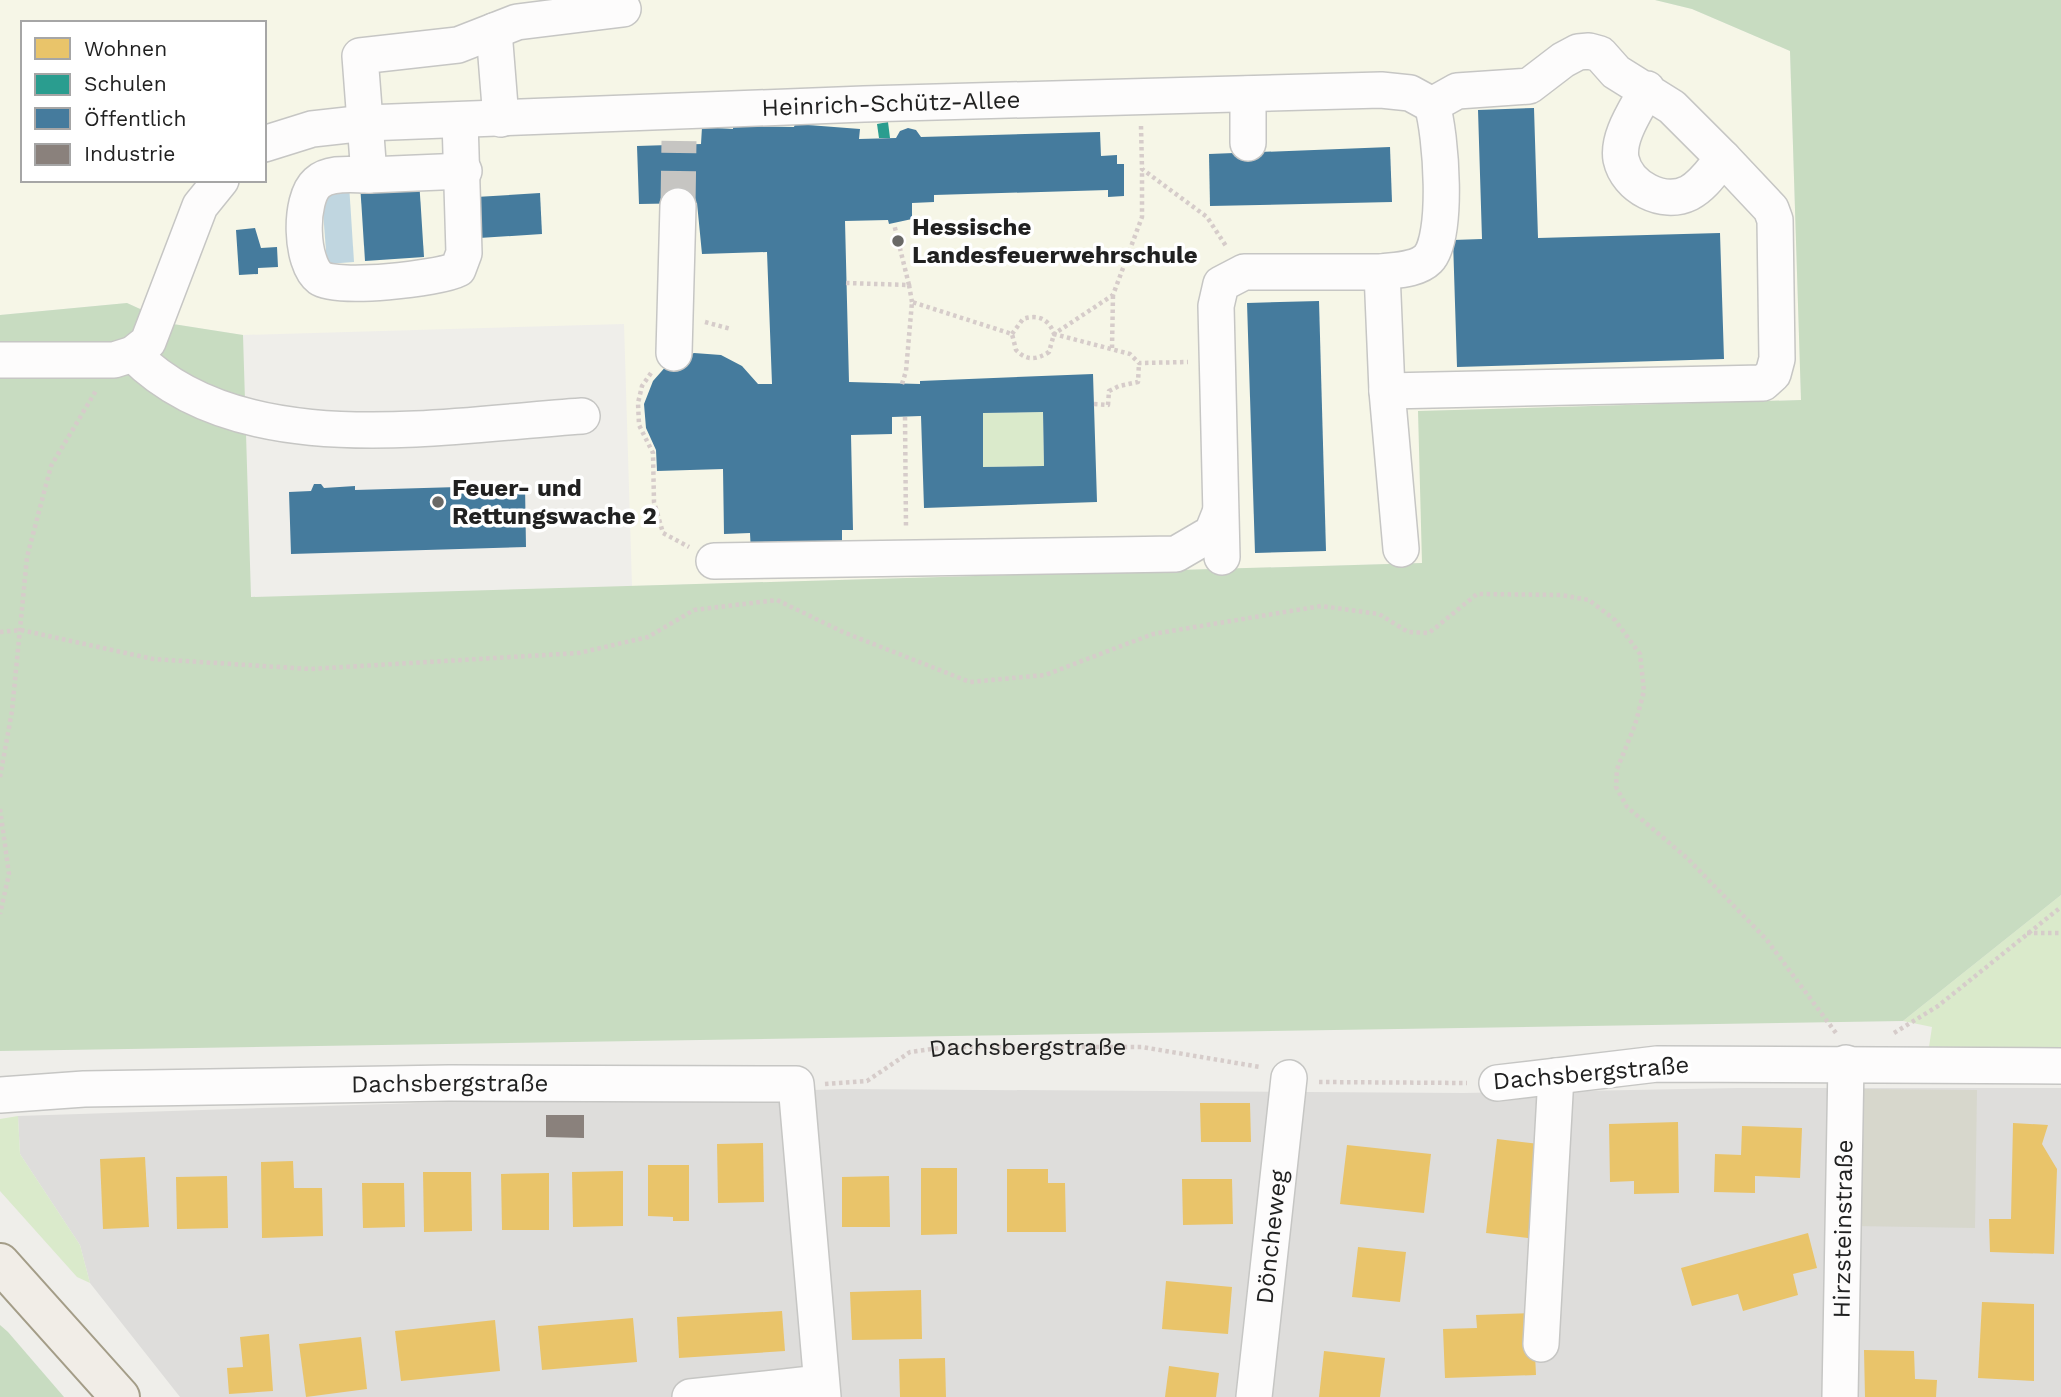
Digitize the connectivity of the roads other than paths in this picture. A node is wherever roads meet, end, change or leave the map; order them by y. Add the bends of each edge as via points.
1 (623, 9) dead end
2 (494, 31) junction
3 (1647, 89) junction
4 (1248, 94) junction
5 (1432, 105) junction
6 (501, 119) junction
7 (460, 120) junction
8 (366, 123) junction
9 (266, 143) edge
10 (1248, 143) dead end
11 (1723, 158) junction
12 (464, 171) junction
13 (369, 175) junction
14 (219, 182) edge
15 (678, 206) tunnel mouth
16 (1382, 272) junction
17 (674, 354) road end
18 (123, 357) junction
19 (0, 360) edge
20 (1387, 391) junction
21 (582, 416) dead end
22 (1220, 513) junction
23 (1401, 549) dead end
24 (1222, 557) dead end
25 (715, 561) road end
26 (1846, 1063) junction
27 (2061, 1066) edge
28 (1556, 1076) junction
29 (1289, 1078) road end
30 (1497, 1083) road end
31 (0, 1095) edge
32 (0, 1263) edge
33 (1541, 1344) dead end
34 (822, 1390) edge
35 (120, 1397) edge
36 (690, 1397) edge
37 (1254, 1397) edge
38 (1840, 1397) edge

1 - 2 street via 517,22
2 - 6 street
2 - 8 street via 458,46 360,56
3 - 5 street via 1616,72 1600,54 1589,51 1578,52 1538,80 1516,88 1457,91
3 - 11 street
3 - 11 street via 1622,146 1621,159 1631,182 1670,198 1703,182
4 - 5 street, Heinrich-Schütz-Allee via 1381,90 1410,93
4 - 6 street, Heinrich-Schütz-Allee via 679,126
4 - 10 street
5 - 16 street via 1439,127 1436,244 1428,260
6 - 7 street, Heinrich-Schütz-Allee
7 - 8 street, Heinrich-Schütz-Allee
7 - 12 street
8 - 9 street, Heinrich-Schütz-Allee via 312,129
8 - 13 street
11 - 20 street via 1771,209 1775,220 1777,359 1773,374 1763,383
12 - 13 street
12 - 13 street via 464,253 458,269 440,276 342,283 323,280 310,265 307,253 308,195 317,182 331,175
14 - 18 street via 200,206 148,342
15 - 17 street
16 - 20 street
16 - 22 street via 1244,272 1221,284 1216,306
18 - 19 street
18 - 21 street via 192,398 245,417 298,424 370,430
20 - 23 street
22 - 24 street
22 - 25 street via 1212,533 1177,554
26 - 27 street, Dachsbergstraße
26 - 28 street, Dachsbergstraße via 1657,1063
26 - 38 street, Hirzsteinstraße
28 - 30 street, Dachsbergstraße
28 - 33 street
29 - 37 street, Döncheweg
31 - 34 street, Dachsbergstraße via 84,1089 449,1083 796,1084
32 - 35 main road
34 - 36 street

